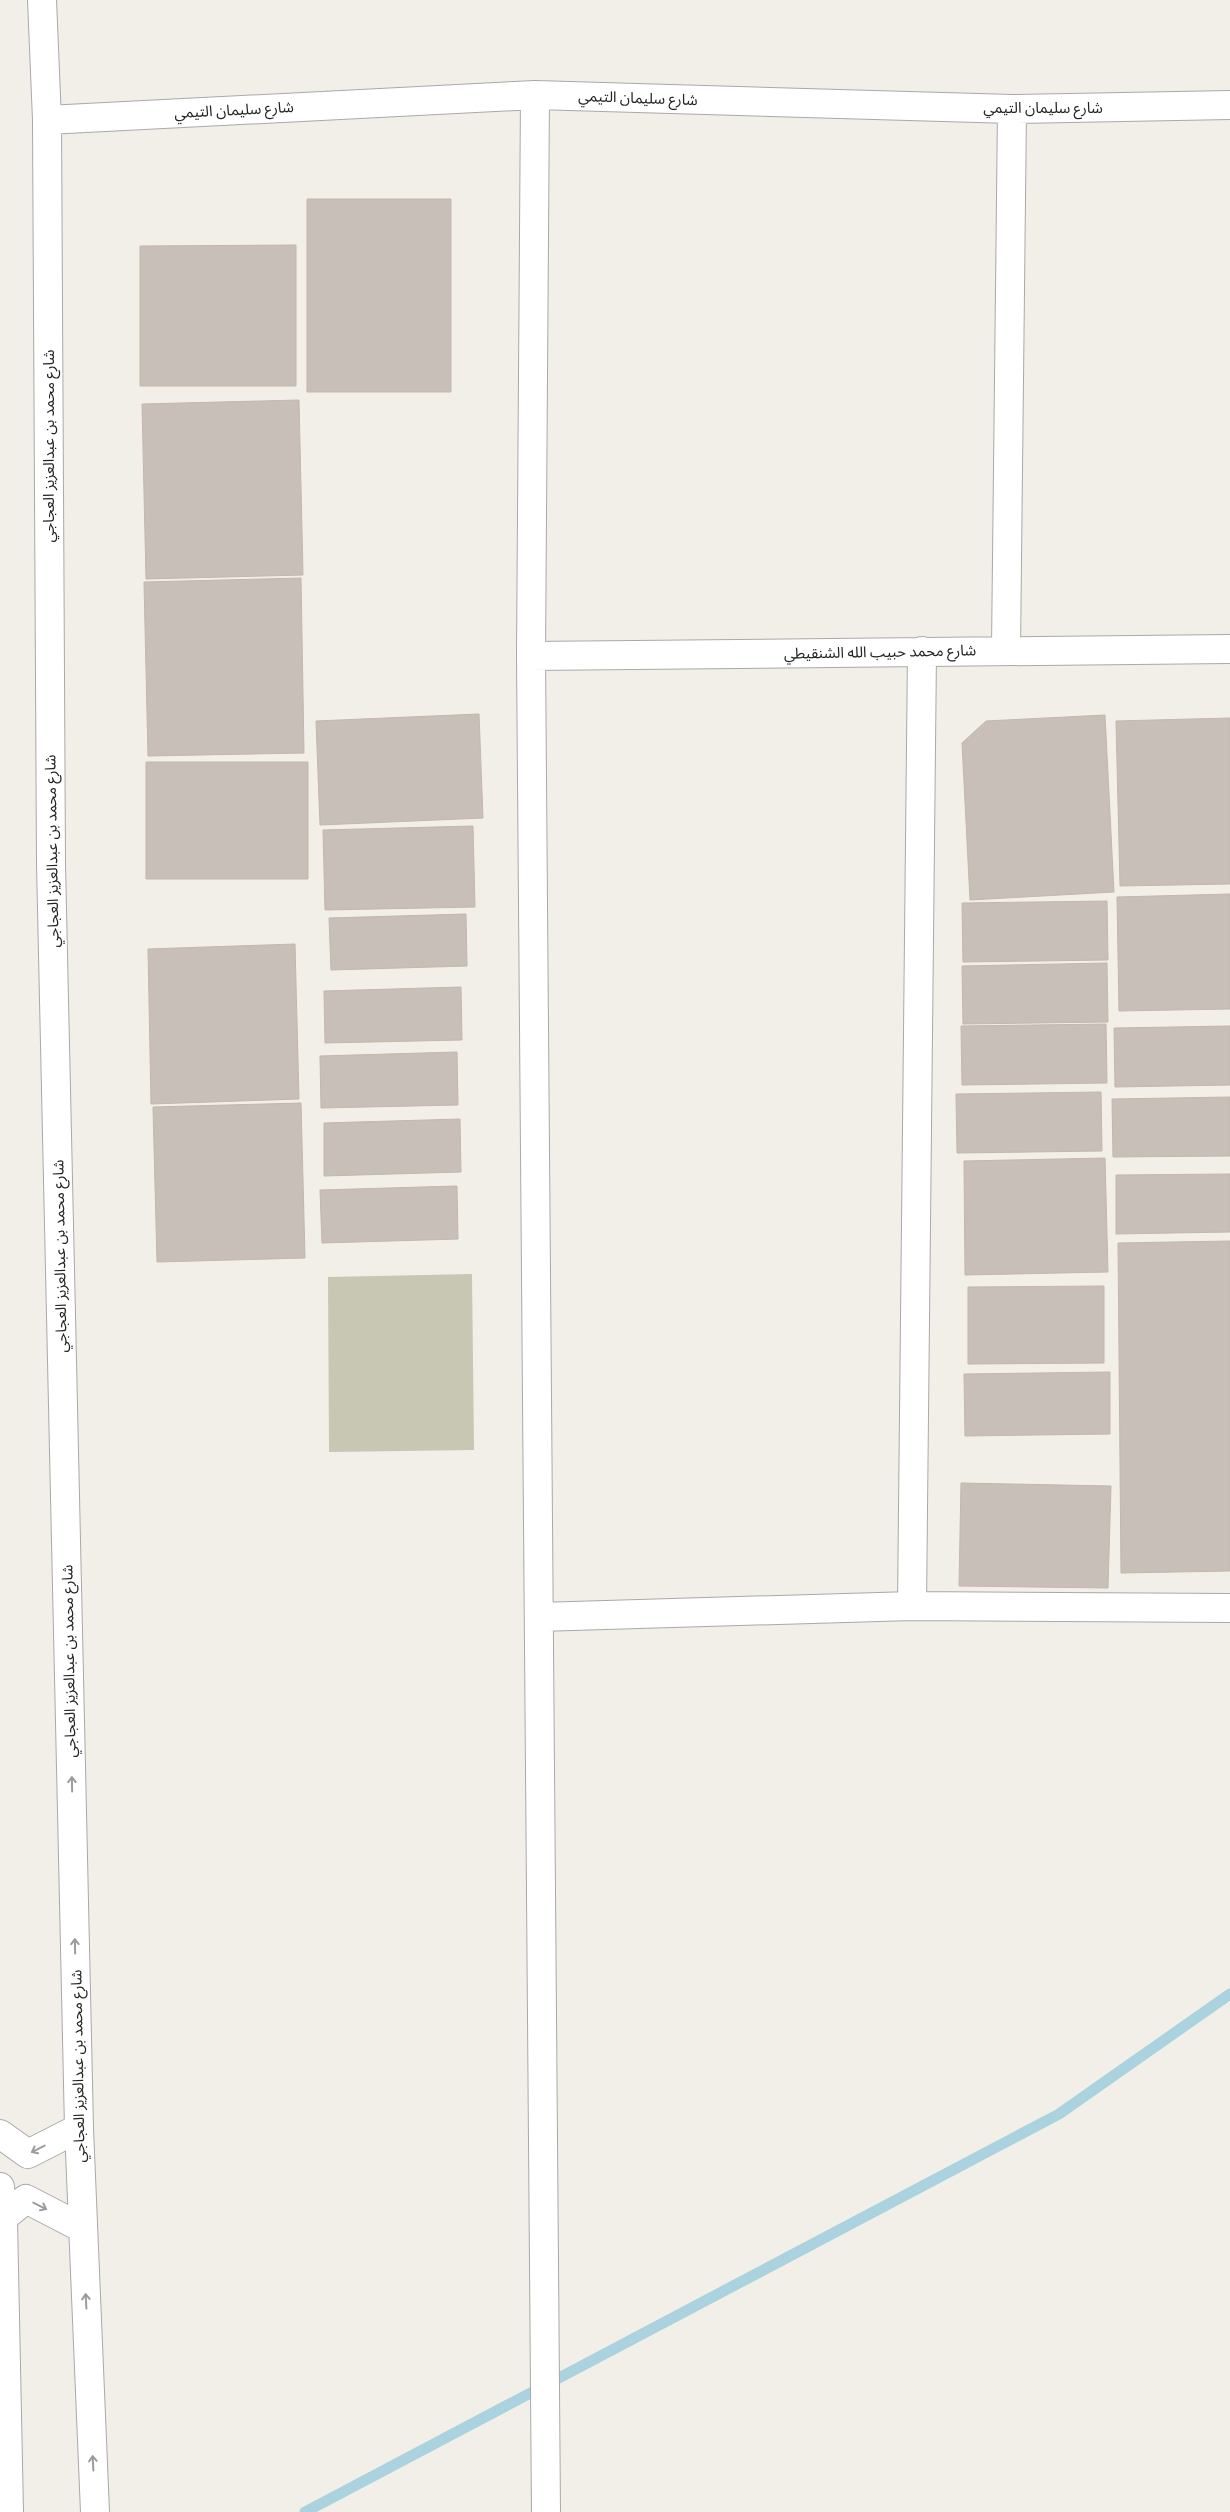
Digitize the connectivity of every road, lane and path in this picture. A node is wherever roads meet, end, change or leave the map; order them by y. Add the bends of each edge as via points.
1 (42, 0) edge
2 (535, 95) junction
3 (1230, 105) edge
4 (1012, 109) junction
5 (48, 120) junction
6 (1230, 649) edge
7 (1006, 650) junction
8 (922, 652) junction
9 (531, 656) junction
10 (912, 1606) junction
11 (1230, 1608) edge
12 (539, 1617) junction
13 (79, 2128) junction
14 (0, 2134) edge
15 (0, 2187) edge
16 (1, 2220) edge
17 (82, 2228) junction
18 (9, 2512) edge
19 (95, 2512) edge
20 (546, 2512) edge

1 - 5 street, شارع محمد بن عبدالعزيز العجاجي
2 - 4 street, شارع سليمان التيمي
2 - 5 street, شارع سليمان التيمي
2 - 9 street
3 - 4 street, شارع سليمان التيمي
4 - 7 street
13 -> 5 street, شارع محمد بن عبدالعزيز العجاجي via 51,864
6 - 7 street, شارع محمد حبيب الله الشنقيطي
7 - 8 street, شارع محمد حبيب الله الشنقيطي
8 - 9 street, شارع محمد حبيب الله الشنقيطي
8 - 10 street
9 - 12 street
10 - 11 street
10 - 12 street
12 - 20 street
13 -> 14 street via 28,2154
13 - 17 street, شارع محمد بن عبدالعزيز العجاجي
15 - 16 street
16 -> 17 street via 26,2199
16 - 18 street
19 -> 17 street, شارع محمد بن عبدالعزيز العجاجي

